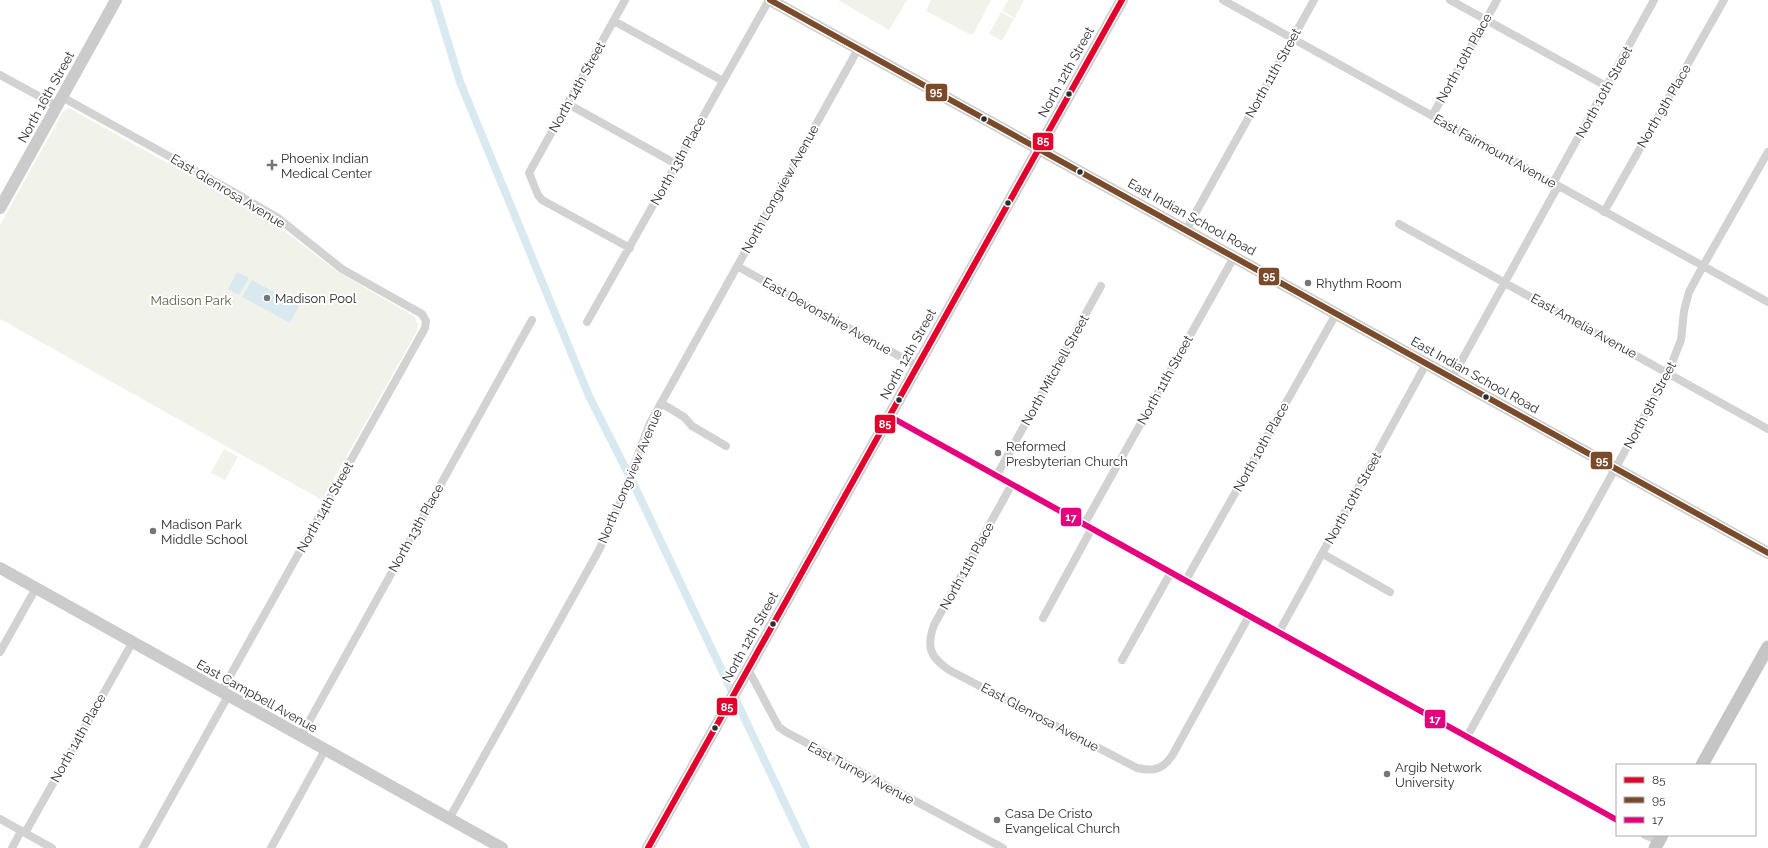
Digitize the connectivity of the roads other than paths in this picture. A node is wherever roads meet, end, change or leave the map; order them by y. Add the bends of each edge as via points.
1 (116, 0) edge
2 (625, 0) edge
3 (769, 0) edge
4 (1122, 0) edge
5 (1223, 0) edge
6 (1314, 0) edge
7 (1450, 0) edge
8 (1497, 0) edge
9 (1654, 0) edge
10 (1724, 0) edge
11 (1486, 20) junction
12 (614, 21) junction
13 (1292, 39) junction
14 (858, 49) junction
15 (0, 75) edge
16 (723, 81) junction
17 (1606, 86) junction
18 (60, 101) junction
19 (568, 104) junction
20 (1432, 116) junction
21 (1040, 148) junction
22 (1768, 152) edge
23 (676, 164) junction
24 (1556, 185) junction
25 (2, 200) edge
26 (1604, 212) junction
27 (1399, 224) dead end
28 (1186, 230) junction
29 (630, 248) junction
30 (1234, 257) junction
31 (737, 266) junction
32 (1703, 266) junction
33 (1506, 283) junction
34 (1101, 286) dead end
35 (1768, 302) edge
36 (1336, 314) junction
37 (532, 320) dead end
38 (426, 321) joint
39 (587, 322) dead end
40 (1426, 364) junction
41 (917, 366) junction
42 (1668, 373) junction
43 (1452, 378) junction
44 (661, 403) junction
45 (889, 416) junction
46 (1768, 428) edge
47 (726, 446) dead end
48 (1615, 468) junction
49 (997, 475) junction
50 (1012, 484) junction
51 (1088, 526) junction
52 (1768, 553) edge
53 (1323, 554) junction
54 (0, 568) edge
55 (1171, 572) junction
56 (1186, 580) junction
57 (36, 588) junction
58 (1390, 592) dead end
59 (1249, 616) junction
60 (1043, 618) dead end
61 (1279, 632) junction
62 (132, 643) junction
63 (1768, 647) edge
64 (930, 651) joint
65 (0, 652) edge
66 (1122, 660) dead end
67 (748, 669) junction
68 (225, 694) junction
69 (1468, 735) junction
70 (301, 736) junction
71 (325, 750) junction
72 (1703, 764) edge
73 (0, 819) edge
74 (449, 819) junction
75 (1616, 819) edge
76 (23, 832) junction
77 (1647, 836) edge
78 (1659, 842) edge
79 (12, 848) edge
80 (52, 848) edge
81 (143, 848) edge
82 (271, 848) edge
83 (502, 848) edge
84 (648, 848) edge
85 (1003, 848) edge

1 - 18 street, North 16th Street
2 - 12 street, North 14th Street
3 - 14 street, East Indian School Road
3 - 16 street, North 13th Place
4 - 21 street, North 12th Street
5 - 13 street, East Fairmount Avenue
6 - 13 street, North 11th Street
7 - 11 street
8 - 11 street, North 10th Place
9 - 17 street, North 10th Street
10 - 26 street, North 9th Place
11 - 17 street
11 - 20 street, North 10th Place
12 - 16 street
12 - 19 street, North 14th Street
13 - 20 street, East Fairmount Avenue
13 - 28 street, North 11th Street
14 - 21 street, East Indian School Road
14 - 31 street, North Longview Avenue
15 - 18 street, East Glenrosa Avenue
16 - 23 street, North 13th Place
17 - 24 street, North 10th Street
18 - 25 street, North 16th Street
18 - 38 street, East Glenrosa Avenue via 232,191 278,218 342,269 422,314
19 - 23 street
19 - 29 street, North 14th Street via 529,173 538,195 542,200
20 - 24 street, East Fairmount Avenue
21 - 28 street, East Indian School Road
21 - 41 street, North 12th Street
22 - 32 street, North 9th Street
23 - 29 street, North 13th Place
24 - 26 street, East Fairmount Avenue
24 - 33 street, North 10th Street
26 - 32 street, East Fairmount Avenue
27 - 33 street, East Amelia Avenue
28 - 30 street, East Indian School Road
29 - 39 street, North 13th Place
30 - 36 street, East Indian School Road
30 - 51 street, North 11th Street
31 - 41 street, East Devonshire Avenue
31 - 44 street, North Longview Avenue
32 - 35 street, East Fairmount Avenue
32 - 42 street, North 9th Street via 1690,292 1684,311 1681,340
33 - 42 street, East Amelia Avenue
33 - 43 street, North 10th Street
34 - 49 street, North Mitchell Street
36 - 40 street, East Indian School Road
36 - 56 street, North 10th Place
37 - 70 street, North 13th Place
38 - 68 street, North 14th Street via 425,328
40 - 43 street, East Indian School Road
40 - 53 street, North 10th Street
41 - 45 street, North 12th Street
42 - 46 street, East Amelia Avenue
42 - 48 street, North 9th Street
43 - 48 street, East Indian School Road
44 - 47 street via 684,417 692,426
44 - 74 street, North Longview Avenue via 650,423 599,550
45 - 49 street
45 - 67 street, North 12th Street
48 - 52 street, East Indian School Road
48 - 69 street, North 9th Street
49 - 50 street
50 - 51 street
50 - 64 street, North 11th Place via 934,625 929,643
51 - 55 street
51 - 60 street, North 11th Street
53 - 58 street
53 - 61 street, North 10th Street
54 - 57 street, East Campbell Avenue
55 - 56 street
55 - 66 street
56 - 59 street
57 - 62 street, East Campbell Avenue
57 - 65 street
59 - 61 street
59 - 64 street, East Glenrosa Avenue via 1173,754 1157,770 1138,768 970,681 941,664
61 - 69 street
62 - 68 street, East Campbell Avenue
62 - 76 street, North 14th Place
63 - 72 main road
67 - 84 street, North 12th Street
67 - 85 street, East Turney Avenue via 782,730
68 - 70 street, East Campbell Avenue
68 - 81 street, North 14th Street
69 - 75 street
70 - 71 street, East Campbell Avenue
71 - 74 street, East Campbell Avenue
71 - 82 street
73 - 76 street
74 - 83 street, East Campbell Avenue
76 - 79 street, North 14th Place
76 - 80 street
77 - 78 street

